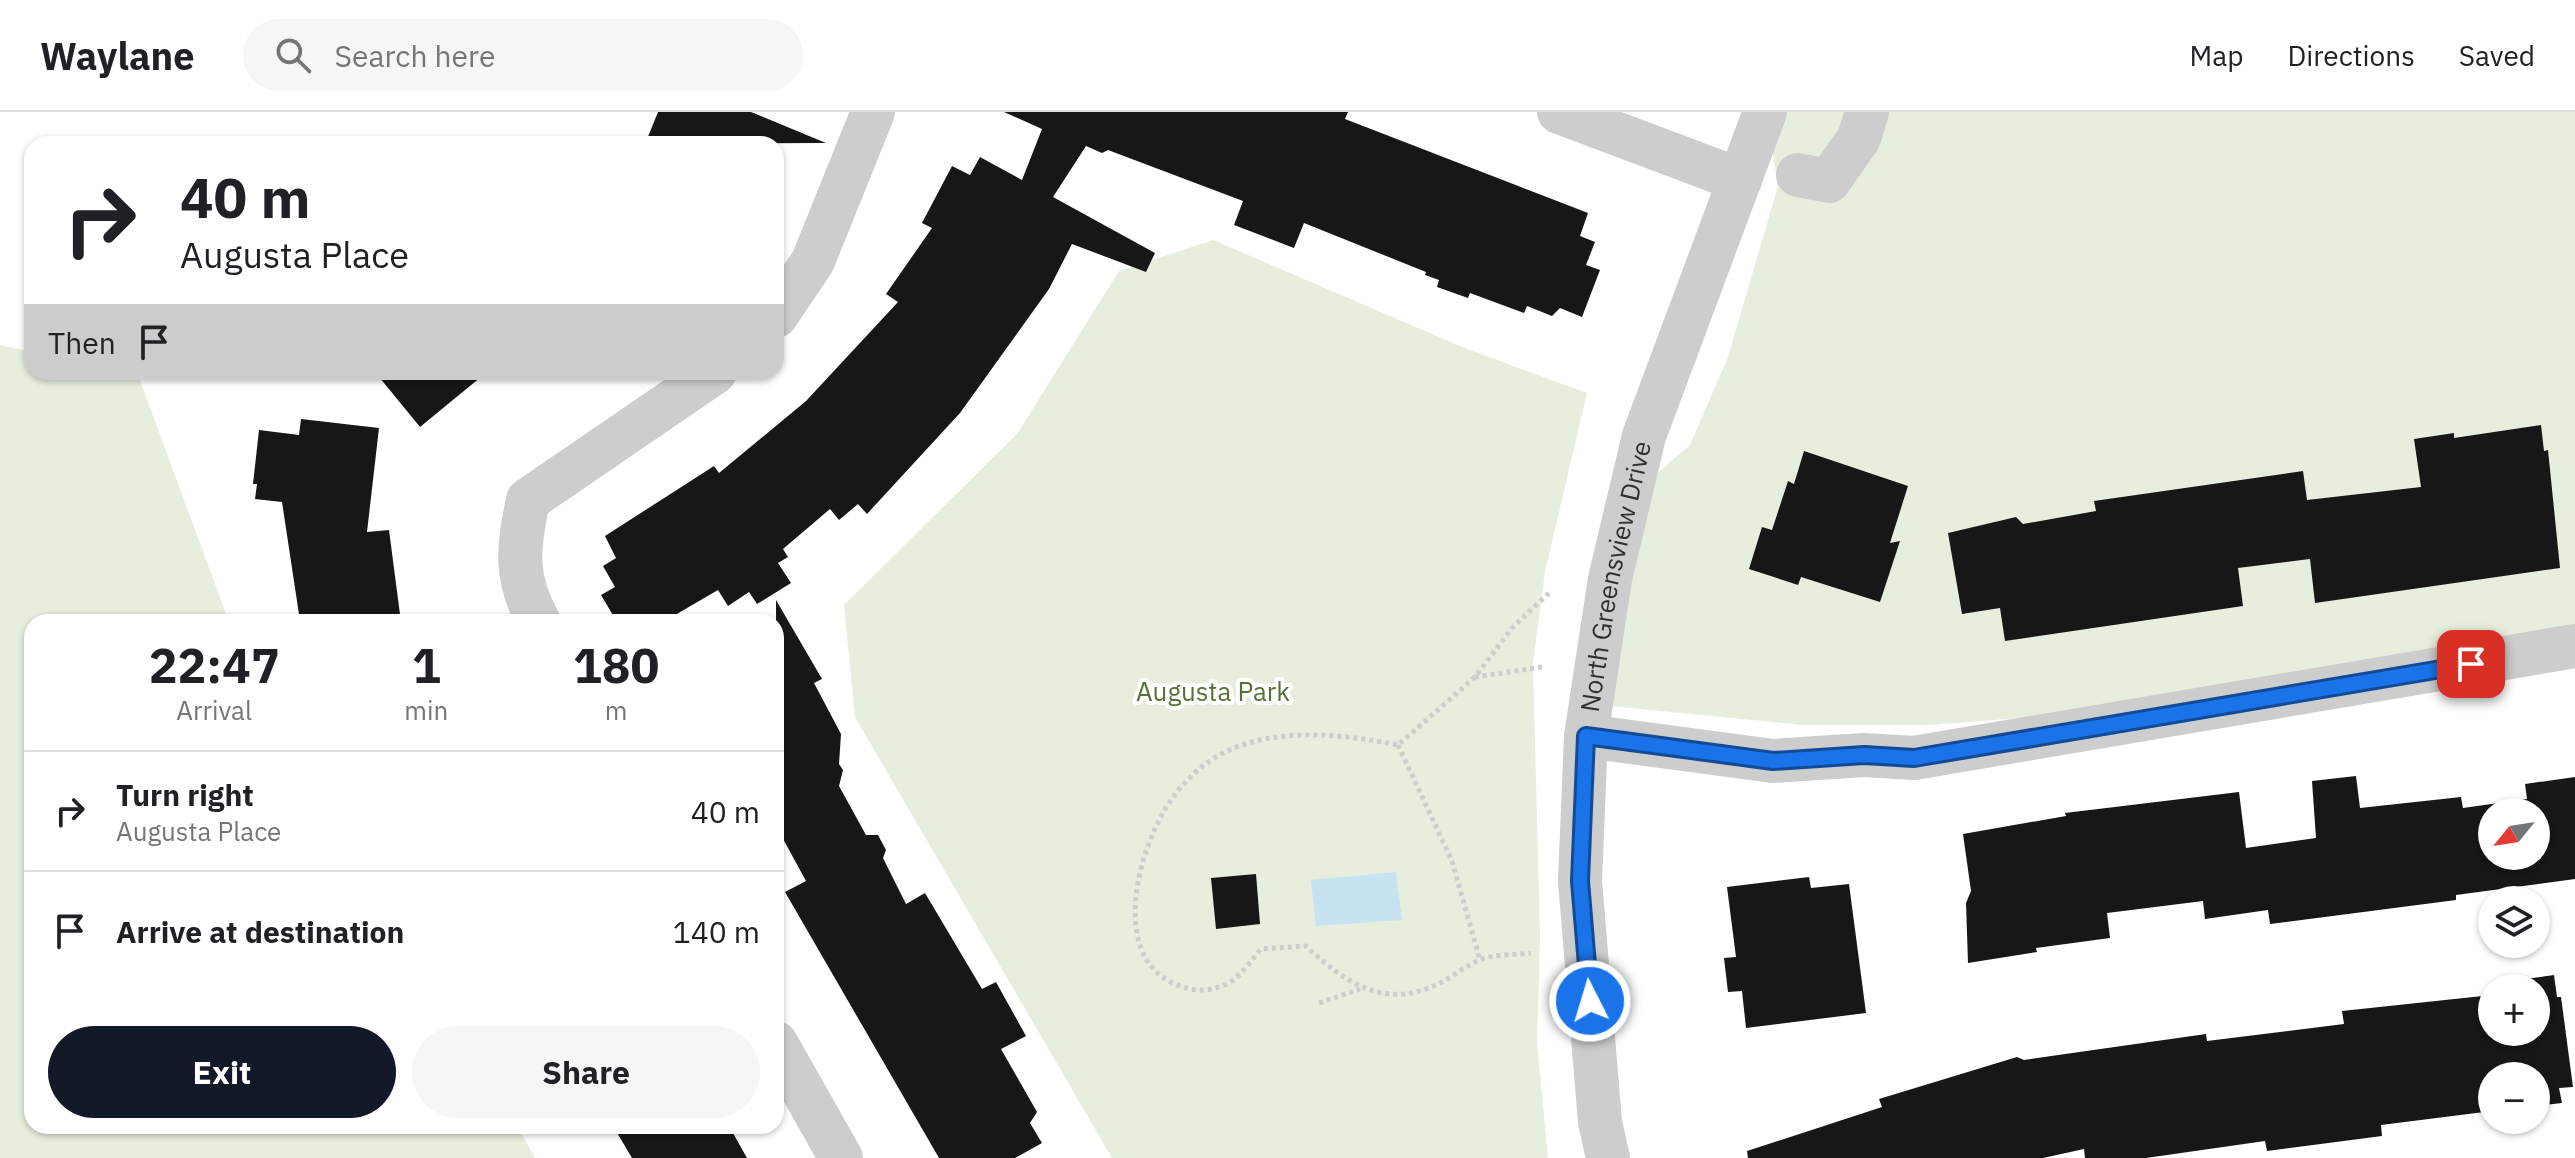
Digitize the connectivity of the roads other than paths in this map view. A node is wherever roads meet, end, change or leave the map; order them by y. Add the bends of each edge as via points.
1 (873, 112) edge
2 (1559, 112) edge
3 (1765, 112) edge
4 (1867, 112) edge
5 (1798, 175) dead end
6 (1740, 180) junction
7 (784, 304) edge
8 (703, 380) edge
9 (534, 614) edge
10 (2575, 646) edge
11 (1586, 736) junction
12 (784, 1057) edge
13 (841, 1158) edge
14 (1608, 1158) edge

1 - 7 street via 813,261
2 - 6 street
3 - 6 street, North Greensview Drive
4 - 5 street via 1859,138 1829,181
6 - 11 street, North Greensview Drive via 1644,436 1610,579
8 - 9 street via 528,500 517,553
10 - 11 street via 1914,758 1864,755 1773,761
11 - 14 street, North Greensview Drive via 1580,881 1600,1122
12 - 13 street

